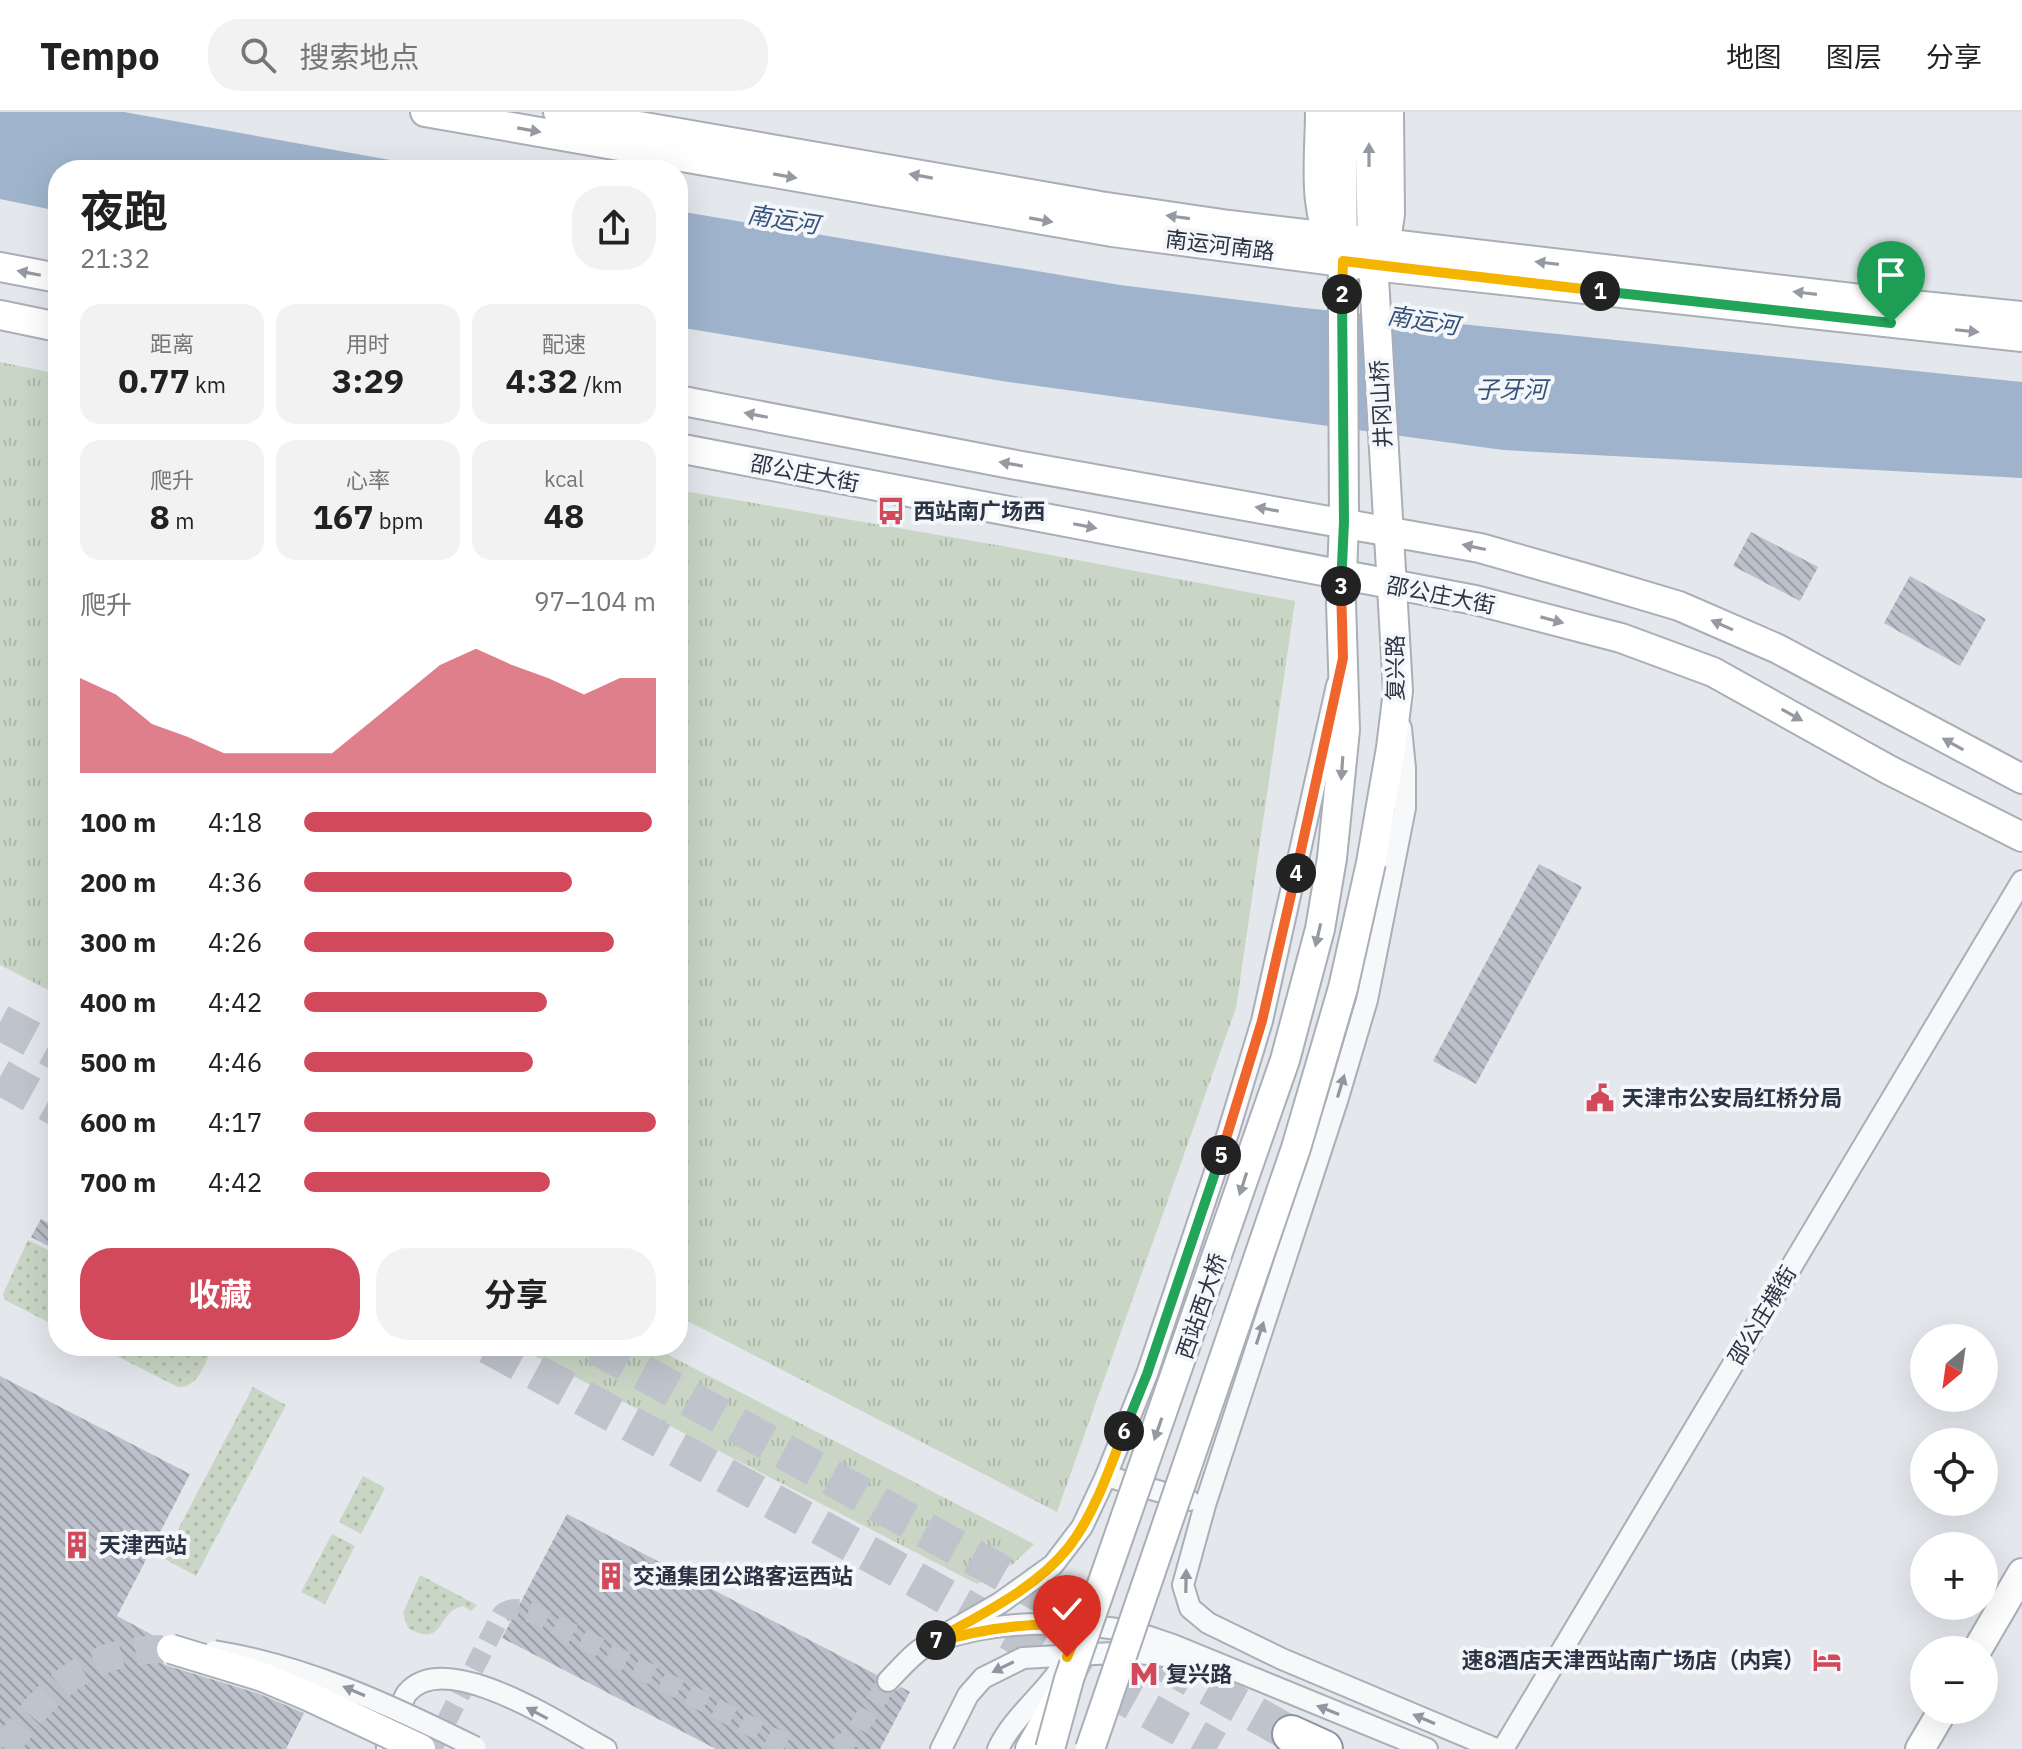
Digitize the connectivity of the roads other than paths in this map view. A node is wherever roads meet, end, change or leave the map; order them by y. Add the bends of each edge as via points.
1 (425, 112) edge
2 (558, 112) edge
3 (1320, 112) edge
4 (1342, 112) edge
5 (1369, 112) edge
6 (1389, 112) edge
7 (1339, 255) junction
8 (1376, 260) junction
9 (0, 267) edge
10 (48, 276) edge
11 (0, 315) edge
12 (2022, 316) edge
13 (48, 325) edge
14 (2022, 337) edge
15 (688, 402) edge
16 (688, 450) edge
17 (1385, 471) joint
18 (1344, 522) junction
19 (1387, 532) junction
20 (1341, 575) junction
21 (1393, 586) junction
22 (1343, 658) junction
23 (1398, 691) junction
24 (2022, 779) edge
25 (2022, 837) edge
26 (1371, 863) joint
27 (2022, 881) edge
28 (1106, 1476) junction
29 (1205, 1505) junction
30 (2022, 1573) edge
31 (1080, 1626) junction
32 (1985, 1636) edge
33 (927, 1645) junction
34 (171, 1649) joint
35 (1068, 1668) junction
36 (1244, 1674) junction
37 (888, 1681) tunnel mouth
38 (1935, 1724) edge
39 (1291, 1734) tunnel mouth
40 (387, 1749) edge
41 (421, 1749) edge
42 (479, 1749) edge
43 (606, 1749) edge
44 (941, 1749) edge
45 (998, 1749) edge
46 (1030, 1749) edge
47 (1050, 1749) edge
48 (1090, 1749) edge
49 (1324, 1749) edge
50 (1427, 1749) edge
51 (1496, 1749) edge
52 (1503, 1749) edge
53 (1920, 1749) edge

1 -> 7 street, 南运河南路 via 1112,232
7 -> 2 street, 南运河南路 via 1100,206
3 - 7 street via 1319,182
4 - 7 street
8 -> 5 street
6 - 8 street via 1390,214
7 - 8 street, 南运河南路
7 - 18 street, 井冈山桥
12 -> 8 street, 南运河南路
8 -> 14 street, 南运河南路
8 - 17 street, 井冈山桥
10 -> 9 street
11 - 13 street
18 -> 15 street
16 -> 20 street, 邵公庄大街
17 - 19 street, 复兴路
18 - 19 street
18 - 20 street
19 - 21 street, 复兴路
24 -> 19 street via 1778,649 1679,606 1480,548
20 - 21 street, 邵公庄大街
20 - 22 street
21 - 23 street, 复兴路
21 -> 25 street, 邵公庄大街 via 1475,600 1621,638 1713,672
22 - 28 street via 1262,1021 1147,1374
22 -> 35 street, 西站西大桥, bridge via 1345,730 1332,858 1320,929 1285,1060
23 - 26 street, 复兴路
29 -> 23 street via 1367,1000 1405,808
26 - 48 street, 西站西大桥, bridge via 1343,988 1296,1148
27 - 52 street, 邵公庄横街
28 - 29 street
28 - 33 street via 1082,1527 1053,1565
51 -> 29 street via 1282,1659 1197,1615 1183,1585
30 - 32 street
31 - 33 street via 1023,1623
31 - 35 street
31 - 36 street via 1132,1632
33 - 37 street
34 - 41 street, bridge via 263,1677
42 -> 34 street, bridge via 350,1689 291,1668 214,1651
35 - 36 street via 1131,1652
35 -> 44 street via 1023,1658 983,1678 968,1695
35 - 45 street via 1015,1720
35 - 46 street, bridge
35 - 47 street, 西站西大桥, bridge
50 -> 36 street
38 - 53 street
39 - 49 highway
43 -> 40 street via 486,1686 446,1677 408,1691 386,1735

